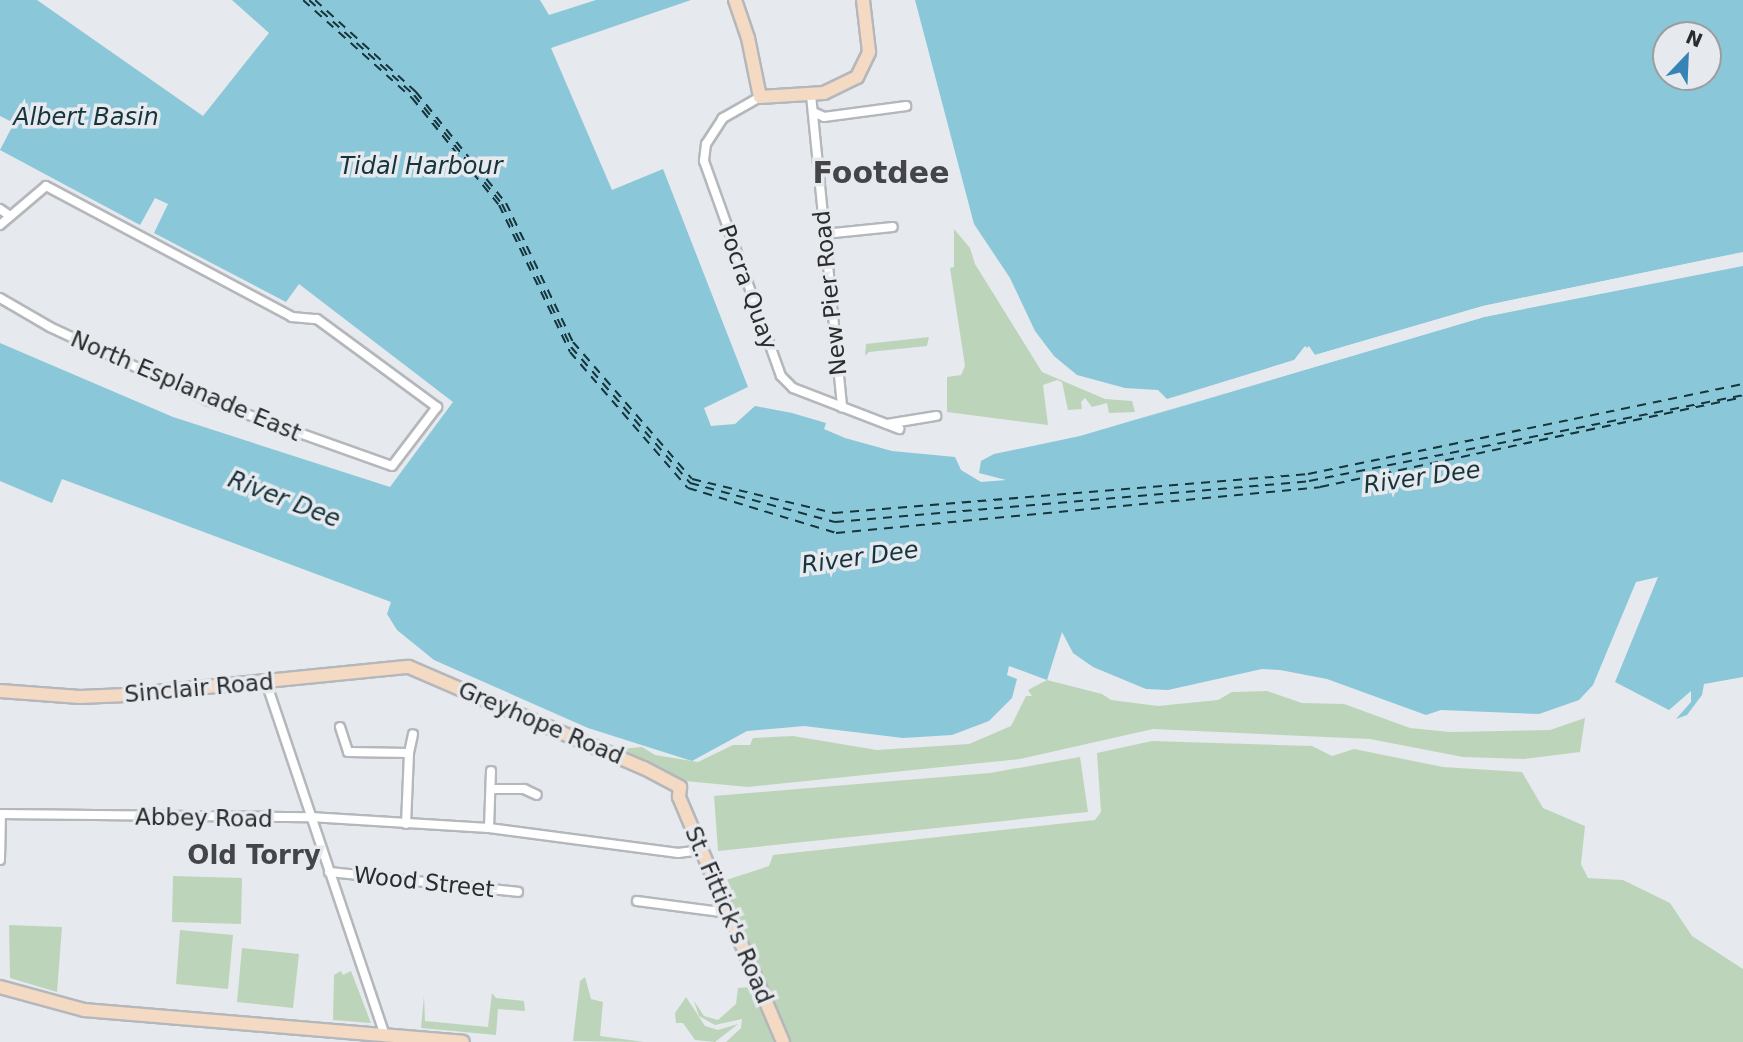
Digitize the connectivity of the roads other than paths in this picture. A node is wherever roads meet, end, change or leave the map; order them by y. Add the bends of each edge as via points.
1 (734, 0) edge
2 (863, 0) edge
3 (811, 95) junction
4 (760, 97) junction
5 (906, 106) dead end
6 (813, 112) junction
7 (0, 209) edge
8 (10, 216) junction
9 (0, 225) edge
10 (893, 227) dead end
11 (824, 234) junction
12 (0, 298) edge
13 (842, 407) junction
14 (936, 416) dead end
15 (887, 424) junction
16 (899, 429) dead end
17 (398, 667) joint
18 (267, 682) junction
19 (0, 691) edge
20 (340, 727) dead end
21 (413, 734) dead end
22 (409, 753) junction
23 (491, 771) dead end
24 (680, 787) joint
25 (491, 789) junction
26 (537, 795) dead end
27 (1, 814) edge
28 (310, 817) junction
29 (406, 824) junction
30 (489, 828) junction
31 (702, 850) junction
32 (0, 860) edge
33 (329, 872) junction
34 (518, 892) dead end
35 (637, 901) dead end
36 (728, 913) junction
37 (0, 986) edge
38 (385, 1035) junction
39 (463, 1042) edge
40 (783, 1042) edge

1 - 4 street via 748,38
2 - 3 street via 869,52 864,66 846,85
3 - 4 street
3 - 6 street, New Pier Road
4 - 13 street, Pocra Quay via 742,104 718,123 704,149 705,168 782,379 793,388
5 - 6 street via 824,117
6 - 11 street, New Pier Road
7 - 8 street
8 - 9 street
8 - 12 street, North Esplanade East via 46,186 292,317 317,319 437,407 392,466 208,400 50,327
10 - 11 street
11 - 13 street, New Pier Road
13 - 15 street, Pocra Quay
14 - 15 street
15 - 16 street, Pocra Quay
17 - 18 street, Sinclair Road
17 - 24 street, Greyhope Road via 432,676
18 - 19 street, Sinclair Road via 80,697
18 - 28 street
20 - 22 street via 348,752
21 - 22 street
22 - 29 street
23 - 25 street
24 - 31 street, St. Fittick's Road via 679,797
25 - 26 street via 524,789
25 - 30 street
27 - 28 street, Abbey Road
27 - 32 street
28 - 29 street, Abbey Road
28 - 33 street
29 - 30 street, Abbey Road
30 - 31 street, Abbey Road via 678,853
31 - 36 street, St. Fittick's Road
33 - 34 street, Wood Street
33 - 38 street
35 - 36 street
36 - 40 street, St. Fittick's Road
37 - 38 street via 84,1010
38 - 39 street

